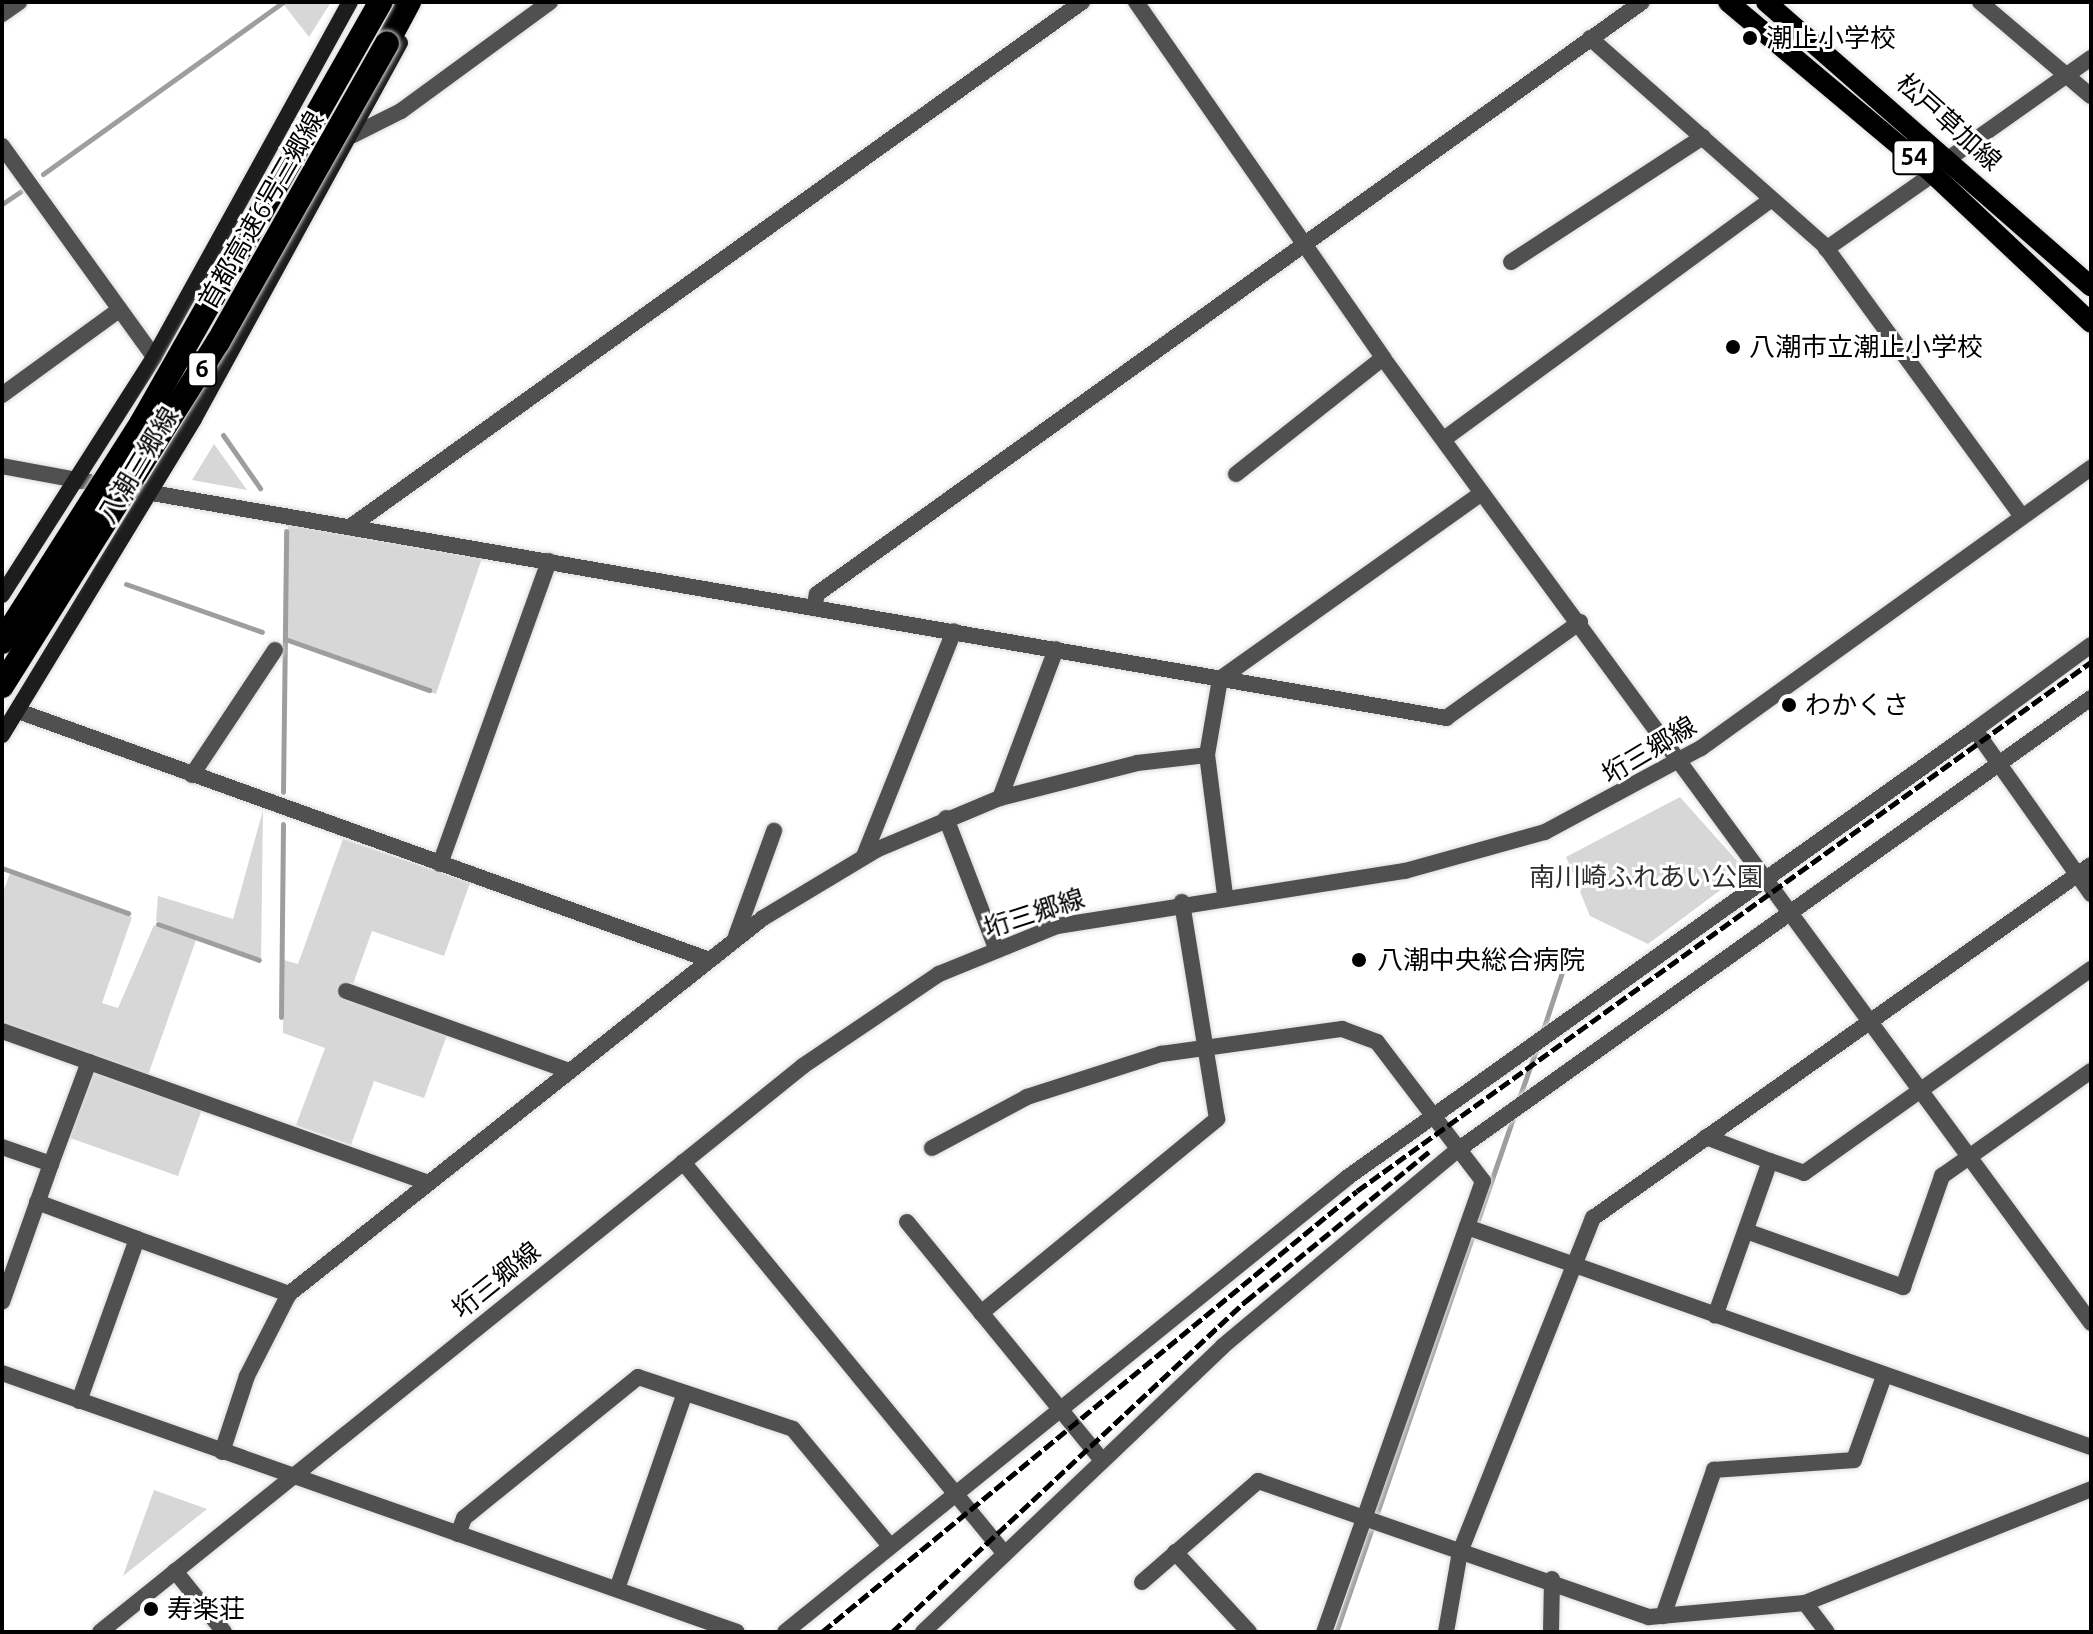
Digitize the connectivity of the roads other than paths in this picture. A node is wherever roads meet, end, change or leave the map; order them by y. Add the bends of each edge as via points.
1 (19, 2) edge
2 (350, 2) edge
3 (381, 2) edge
4 (409, 2) edge
5 (421, 2) edge
6 (550, 2) edge
7 (1082, 2) edge
8 (1136, 2) edge
9 (1642, 2) edge
10 (1728, 2) edge
11 (1766, 2) edge
12 (1980, 2) edge
13 (2, 14) edge
14 (1590, 38) junction
15 (2091, 58) edge
16 (2066, 75) junction
17 (2091, 96) edge
18 (353, 135) junction
19 (1703, 137) junction
20 (2, 146) edge
21 (1951, 157) junction
22 (1933, 174) junction
23 (1770, 200) junction
24 (233, 213) junction
25 (1303, 245) junction
26 (1826, 249) junction
27 (1511, 262) dead end
28 (2091, 287) edge
29 (119, 310) junction
30 (2091, 323) edge
31 (154, 357) junction
32 (1383, 358) junction
33 (2, 395) edge
34 (1444, 439) junction
35 (2, 466) edge
36 (2091, 468) edge
37 (1236, 474) dead end
38 (77, 480) junction
39 (152, 489) junction
40 (1482, 493) junction
41 (2022, 517) junction
42 (350, 527) junction
43 (549, 561) junction
44 (2, 595) edge
45 (814, 608) junction
46 (1580, 622) junction
47 (954, 631) junction
48 (2, 642) edge
49 (2091, 645) edge
50 (1056, 649) junction
51 (275, 650) dead end
52 (1220, 679) junction
53 (2, 686) edge
54 (2091, 698) edge
55 (18, 711) junction
56 (1975, 730) junction
57 (2, 735) edge
58 (1207, 755) junction
59 (1679, 762) junction
60 (1999, 765) junction
61 (192, 775) junction
62 (1000, 798) junction
63 (946, 818) junction
64 (774, 831) dead end
65 (864, 856) junction
66 (440, 864) junction
67 (2084, 870) edge
68 (1765, 874) junction
69 (2091, 894) edge
70 (1225, 895) junction
71 (1182, 902) junction
72 (1792, 912) junction
73 (736, 938) junction
74 (996, 948) junction
75 (707, 959) junction
76 (2091, 969) edge
77 (346, 991) dead end
78 (1872, 1022) junction
79 (2, 1031) edge
80 (1206, 1046) junction
81 (89, 1062) junction
82 (567, 1070) junction
83 (2091, 1071) edge
84 (1921, 1089) junction
85 (1433, 1115) junction
86 (1706, 1137) junction
87 (2, 1147) edge
88 (932, 1148) dead end
89 (1459, 1149) junction
90 (1969, 1156) junction
91 (1770, 1161) junction
92 (683, 1162) junction
93 (51, 1164) junction
94 (426, 1182) junction
95 (37, 1202) junction
96 (907, 1222) dead end
97 (1467, 1227) junction
98 (1746, 1231) junction
99 (137, 1239) junction
100 (1574, 1265) junction
101 (289, 1294) junction
102 (2, 1302) edge
103 (981, 1313) junction
104 (1715, 1316) junction
105 (2091, 1323) edge
106 (2, 1373) edge
107 (1884, 1376) junction
108 (685, 1393) junction
109 (79, 1401) junction
110 (1059, 1408) junction
111 (2091, 1447) edge
112 (222, 1452) junction
113 (1102, 1460) junction
114 (290, 1477) junction
115 (2091, 1489) edge
116 (954, 1494) junction
117 (1373, 1521) junction
118 (458, 1534) junction
119 (890, 1546) junction
120 (1175, 1552) junction
121 (1460, 1552) junction
122 (1005, 1554) junction
123 (175, 1571) junction
124 (1552, 1579) junction
125 (1142, 1582) dead end
126 (617, 1589) junction
127 (1805, 1603) junction
128 (1663, 1616) junction
129 (101, 1631) edge
130 (224, 1632) edge
131 (737, 1632) edge
132 (785, 1632) edge
133 (923, 1632) edge
134 (1249, 1632) edge
135 (1324, 1632) edge
136 (1446, 1632) edge
137 (1551, 1632) edge
138 (1827, 1632) edge

1 - 13 street
2 - 24 main road, 八潮三郷線
3 - 48 highway, 首都高速6号三郷線 / 6, bridge via 142,422
4 - 53 highway, 首都高速6号三郷線 / 6, bridge via 218,342
5 - 18 main road, 八潮三郷線
6 - 18 street via 401,111
7 - 42 street
8 - 25 street
9 - 14 street
10 - 22 main road, 松戸草加線 / 54
11 - 21 main road, 松戸草加線 / 54
12 - 16 street
14 - 19 street
14 - 25 street
15 - 16 street
16 - 17 street
16 - 21 street
18 - 24 main road via 307,154 276,186
18 - 39 main road, 八潮三郷線
19 - 23 street
19 - 27 street
20 - 29 street
21 - 28 main road, 松戸草加線 / 54
22 - 26 street
22 - 30 main road, 松戸草加線 / 54
23 - 26 street
23 - 34 street
24 - 31 main road, 八潮三郷線
25 - 32 street
25 - 45 street via 817,594
26 - 41 street
29 - 31 street
29 - 33 street
31 - 38 main road, 八潮三郷線
32 - 34 street
32 - 37 street
34 - 40 street
35 - 38 street
36 - 41 street, 垳三郷線
38 - 39 street
38 - 44 main road, 八潮三郷線
39 - 42 street
39 - 55 main road, 八潮三郷線
40 - 46 street
40 - 52 street
41 - 59 street, 垳三郷線
42 - 43 street
43 - 45 street
43 - 66 street
45 - 47 street
46 - 52 street via 1446,718
46 - 59 street
47 - 50 street
47 - 65 street
49 - 56 street
50 - 52 street
50 - 62 street
51 - 61 street
52 - 58 street
54 - 60 street
55 - 57 main road, 八潮三郷線
55 - 61 street
56 - 60 street
56 - 68 street
58 - 62 street via 1137,763
58 - 70 street
59 - 68 street
59 - 70 street, 垳三郷線 via 1498,851 1398,873
60 - 67 street
60 - 72 street
61 - 66 street
62 - 63 street
63 - 65 street
63 - 74 street
64 - 73 street
65 - 73 street
66 - 75 street
67 - 69 street
67 - 78 street
68 - 72 street
68 - 85 street
70 - 71 street, 垳三郷線
71 - 74 street, 垳三郷線 via 1057,926
71 - 80 street
72 - 78 street
72 - 89 street
73 - 75 street
74 - 92 street, 垳三郷線 via 873,1014
75 - 82 street
76 - 84 street
77 - 82 street
78 - 84 street
78 - 86 street
79 - 81 street
80 - 85 street via 1342,1029 1377,1042
80 - 88 street via 1055,1086
80 - 103 street via 1217,1119
81 - 93 street
81 - 94 street
82 - 94 street
83 - 90 street
84 - 90 street
84 - 91 street via 1804,1173
85 - 89 street
85 - 110 street
86 - 91 street
86 - 100 street via 1593,1218
87 - 93 street
89 - 97 street via 1483,1181
89 - 113 street via 1302,1277
90 - 98 street via 1942,1176 1903,1287
90 - 105 street
91 - 98 street
92 - 114 street, 垳三郷線
92 - 116 street
93 - 95 street
94 - 101 street
95 - 99 street
95 - 102 street
96 - 103 street
97 - 100 street
97 - 117 street
98 - 104 street
99 - 101 street
99 - 109 street
100 - 104 street
100 - 121 street
101 - 112 street via 247,1376
103 - 110 street
104 - 107 street
106 - 109 street
107 - 111 street
107 - 128 street via 1854,1460 1714,1470
108 - 118 street via 638,1377 464,1518
108 - 119 street via 793,1429
108 - 126 street
109 - 112 street
110 - 113 street
110 - 116 street
112 - 114 street
113 - 122 street
114 - 118 street
114 - 123 street, 垳三郷線
115 - 127 street
116 - 119 street
116 - 122 street
117 - 120 street via 1258,1481
117 - 121 street
117 - 135 street
118 - 126 street
119 - 132 street
120 - 125 street
120 - 134 street
121 - 124 street
121 - 136 street
122 - 133 street
123 - 129 street, 垳三郷線
123 - 130 street
124 - 128 street
124 - 137 street
126 - 131 street
127 - 128 street
127 - 138 street

